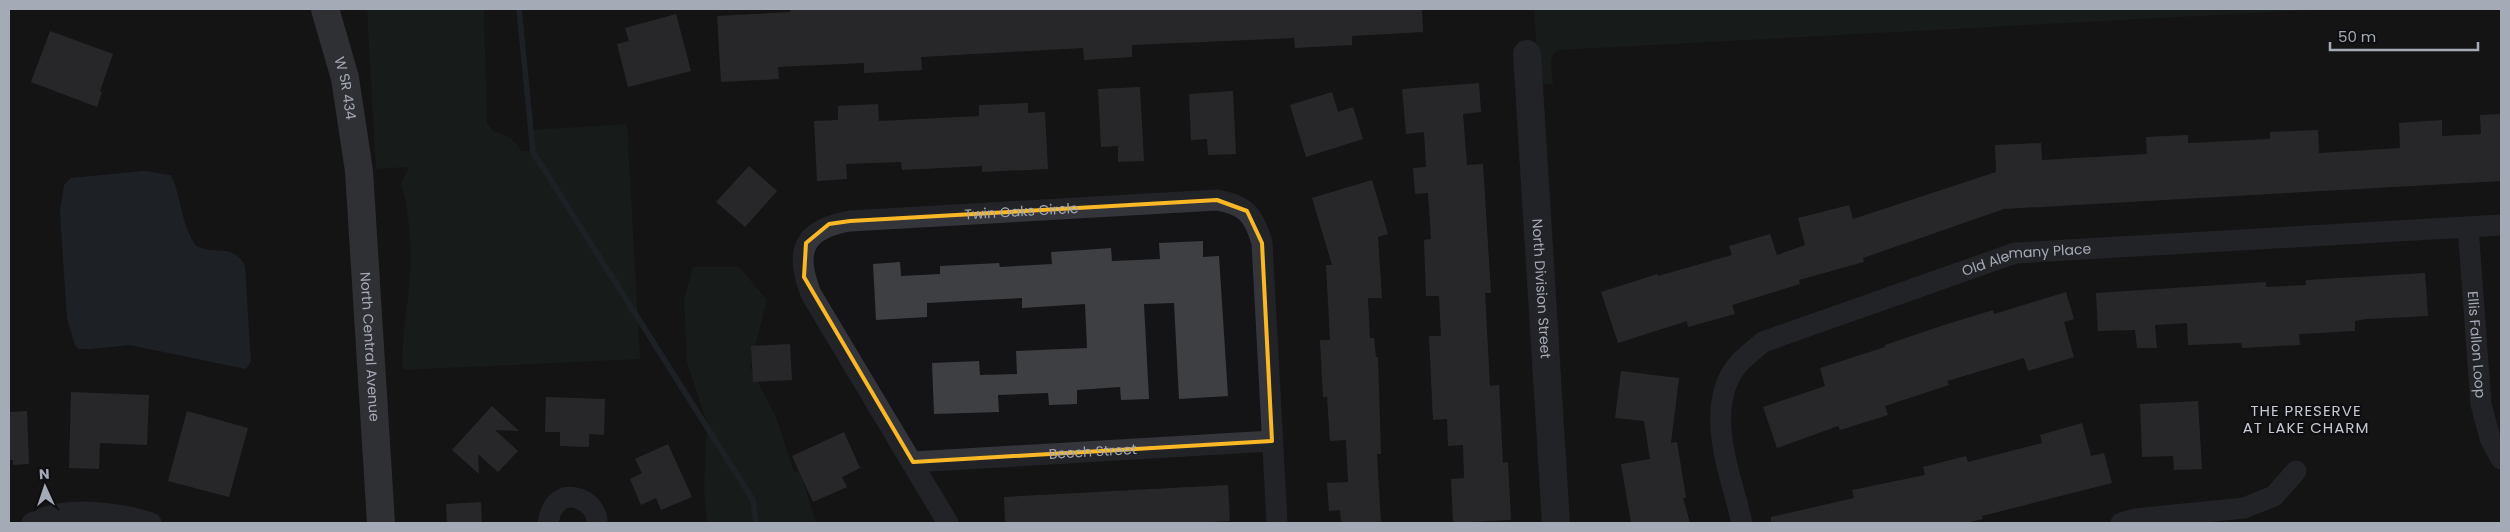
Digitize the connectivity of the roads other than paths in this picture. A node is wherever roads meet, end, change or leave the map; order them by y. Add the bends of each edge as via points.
1 (325, 9) edge
2 (1527, 54) dead end
3 (359, 171) joint
4 (2501, 225) edge
5 (2468, 227) junction
6 (1272, 441) junction
7 (2501, 459) edge
8 (912, 462) junction
9 (2296, 471) dead end
10 (2131, 522) edge
11 (32, 523) edge
12 (151, 523) edge
13 (381, 523) edge
14 (548, 523) edge
15 (597, 523) edge
16 (948, 523) edge
17 (1277, 523) edge
18 (1556, 523) edge
19 (1742, 523) edge

1 - 3 main road, W SR 434 via 346,78
2 - 18 street, North Division Street
3 - 13 main road, North Central Avenue
4 - 5 street, Old Alemany Place
5 - 7 street, Ellis Fallon Loop via 2481,404 2490,438
5 - 19 street, Old Alemany Place via 2015,253 1763,342 1739,363 1722,394 1720,428
6 - 8 street, Beech Street
6 - 8 street, Twin Oaks Circle via 1262,242 1247,211 1232,203 1207,201 829,224 806,243 802,260 804,277 811,294
6 - 17 street, Twin Oaks Circle
8 - 16 street, Twin Oaks Circle
9 - 10 street via 2274,496 2244,508
11 - 12 street via 44,516 80,513 113,514
14 - 15 street via 553,507 564,498 579,498 590,504 598,518

